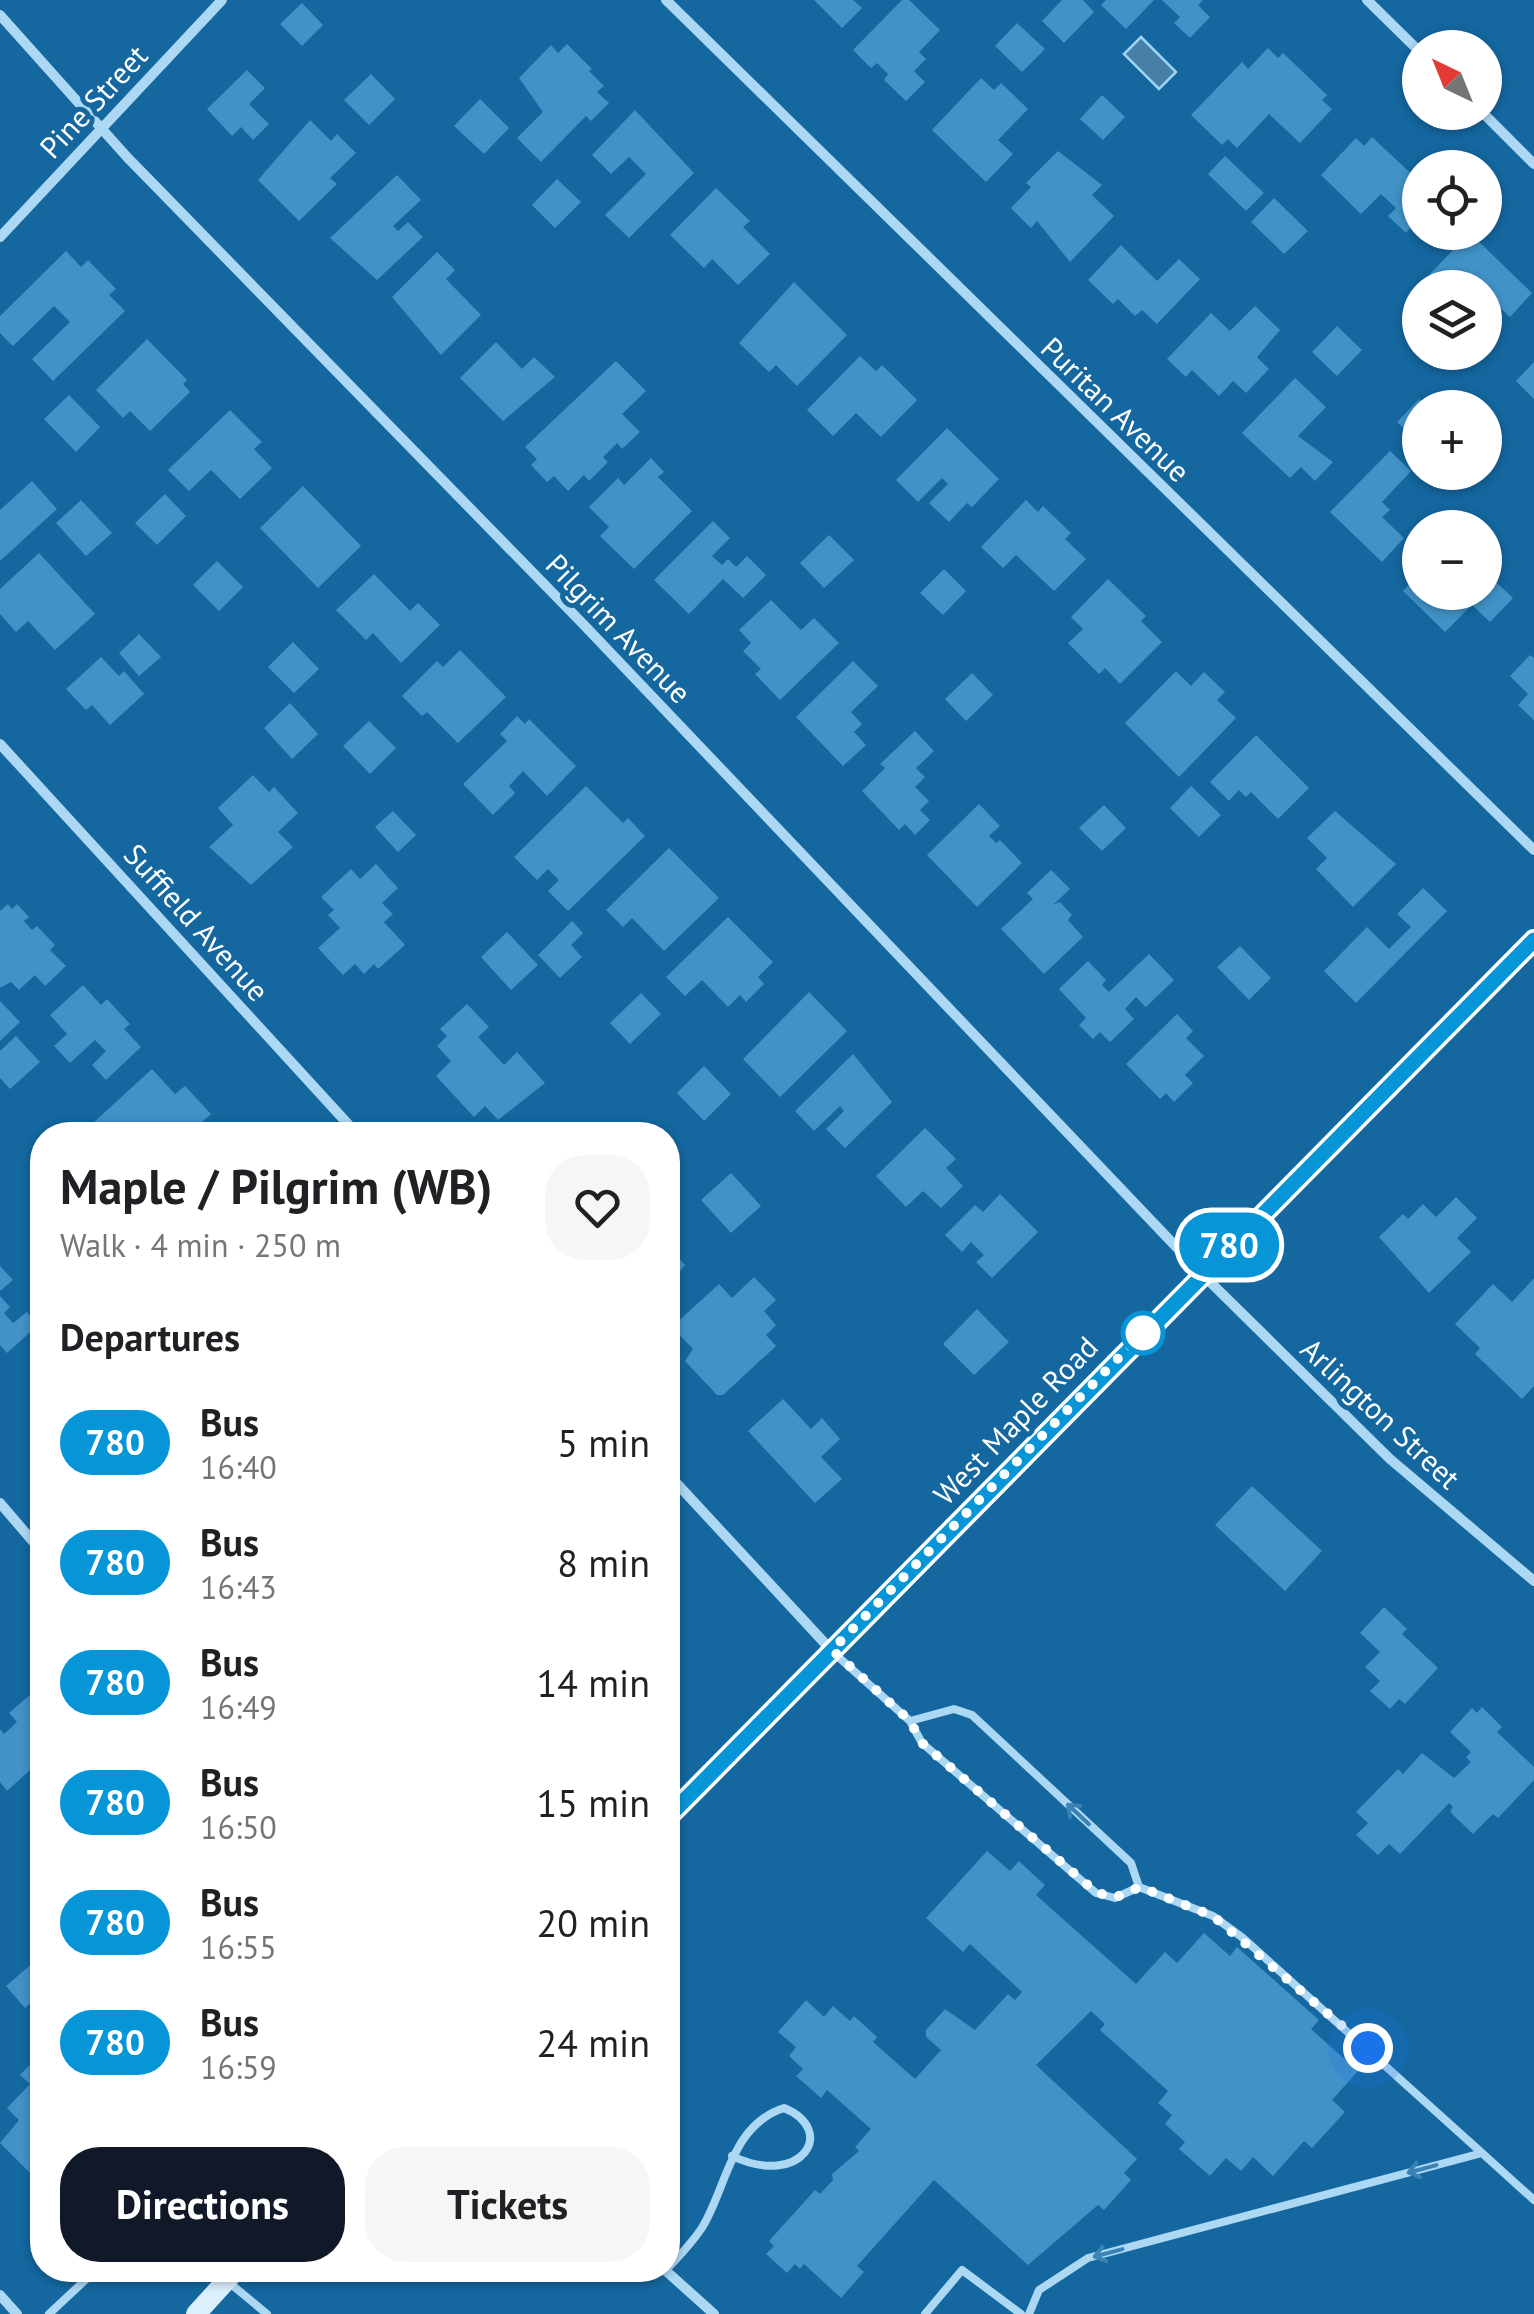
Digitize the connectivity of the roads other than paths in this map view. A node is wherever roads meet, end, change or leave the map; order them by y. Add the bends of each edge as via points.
1 (222, 0) edge
2 (666, 0) edge
3 (1367, 0) edge
4 (0, 15) edge
5 (1402, 34) edge
6 (102, 129) junction
7 (1500, 130) edge
8 (1534, 164) edge
9 (0, 236) edge
10 (0, 744) edge
11 (1534, 850) edge
12 (1534, 940) edge
13 (346, 1122) edge
14 (1202, 1274) junction
15 (680, 1487) edge
16 (0, 1504) edge
17 (30, 1538) edge
18 (1534, 1580) edge
19 (832, 1650) junction
20 (910, 1721) junction
21 (680, 1805) edge
22 (1140, 1887) junction
23 (1482, 2153) junction
24 (732, 2156) junction
25 (1534, 2200) edge
26 (680, 2253) edge
27 (83, 2282) edge
28 (219, 2282) edge
29 (235, 2282) edge
30 (680, 2282) edge
31 (0, 2295) edge
32 (17, 2314) edge
33 (49, 2314) edge
34 (196, 2314) edge
35 (267, 2314) edge
36 (714, 2314) edge
37 (925, 2314) edge
38 (1020, 2314) edge
39 (1029, 2314) edge

1 - 6 street, Pine Street
2 - 11 street, Puritan Avenue
3 - 5 street
4 - 6 street, Pilgrim Avenue
6 - 9 street, Pine Street
6 - 14 street, Pilgrim Avenue
7 - 8 street
10 - 13 street, Suffield Avenue
12 - 14 main road, West Maple Road
14 - 18 street, Arlington Street via 1390,1459
14 - 19 main road, West Maple Road
15 - 19 street
16 - 17 street
19 - 20 lane
19 - 21 main road, West Maple Road
20 - 22 lane via 922,1743 1096,1892 1114,1898
22 -> 20 lane via 1131,1864 972,1715 954,1709
22 - 23 lane via 1213,1916 1244,1938
23 - 25 lane
23 -> 39 lane via 1088,2258 1039,2290
24 - 24 lane via 770,2112 784,2108 806,2123 805,2153 792,2164 770,2169
24 - 26 lane via 703,2226
27 - 33 lane
28 - 34 main road
29 - 35 lane
30 - 36 street
31 - 32 street
37 - 38 lane via 962,2270

